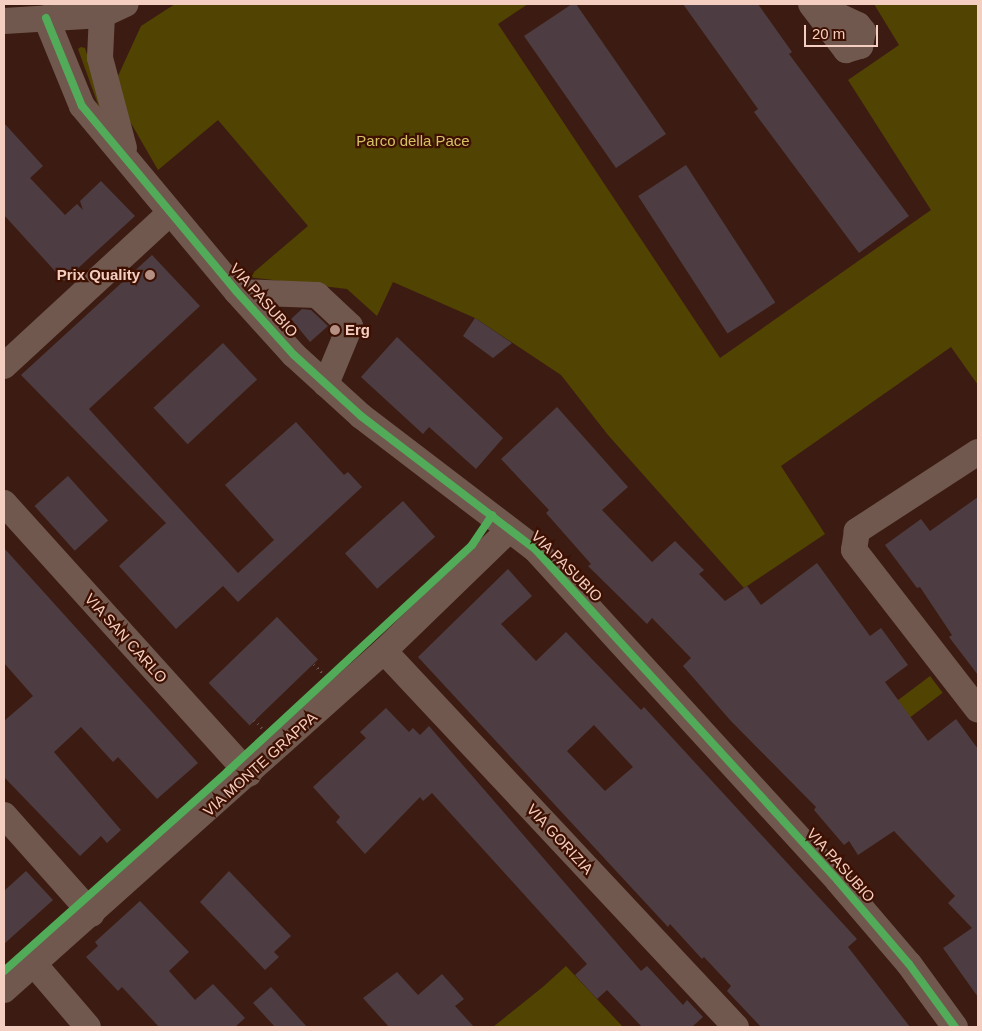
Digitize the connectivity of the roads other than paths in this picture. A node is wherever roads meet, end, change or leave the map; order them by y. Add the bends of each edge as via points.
1 (126, 4) edge
2 (102, 16) junction
3 (46, 18) junction
4 (4, 21) edge
5 (128, 158) junction
6 (170, 213) junction
7 (237, 292) junction
8 (4, 366) edge
9 (326, 384) junction
10 (978, 452) edge
11 (4, 503) edge
12 (509, 530) junction
13 (384, 651) junction
14 (978, 710) edge
15 (249, 774) junction
16 (4, 815) edge
17 (92, 914) junction
18 (34, 964) junction
19 (4, 990) edge
20 (88, 1027) edge
21 (736, 1027) edge
22 (954, 1027) edge

1 - 2 street
2 - 3 street
2 - 5 street via 100,58
3 - 4 street
3 - 5 street, VIA PASUBIO via 82,106
5 - 6 street, VIA PASUBIO
6 - 7 street, VIA PASUBIO
6 - 8 street
7 - 9 street, VIA PASUBIO via 294,356
7 - 9 street via 318,295 350,326
9 - 12 street, VIA PASUBIO via 361,416
10 - 14 street via 857,531 854,550
11 - 15 street, VIA SAN CARLO
12 - 13 street, VIA MONTE GRAPPA
12 - 22 street, VIA PASUBIO via 536,550 838,882 909,964
13 - 15 street, VIA MONTE GRAPPA
13 - 21 street, VIA GORIZIA
15 - 17 street, VIA MONTE GRAPPA
16 - 17 street
17 - 18 street, VIA MONTE GRAPPA
18 - 19 street, VIA MONTE GRAPPA
18 - 20 street

